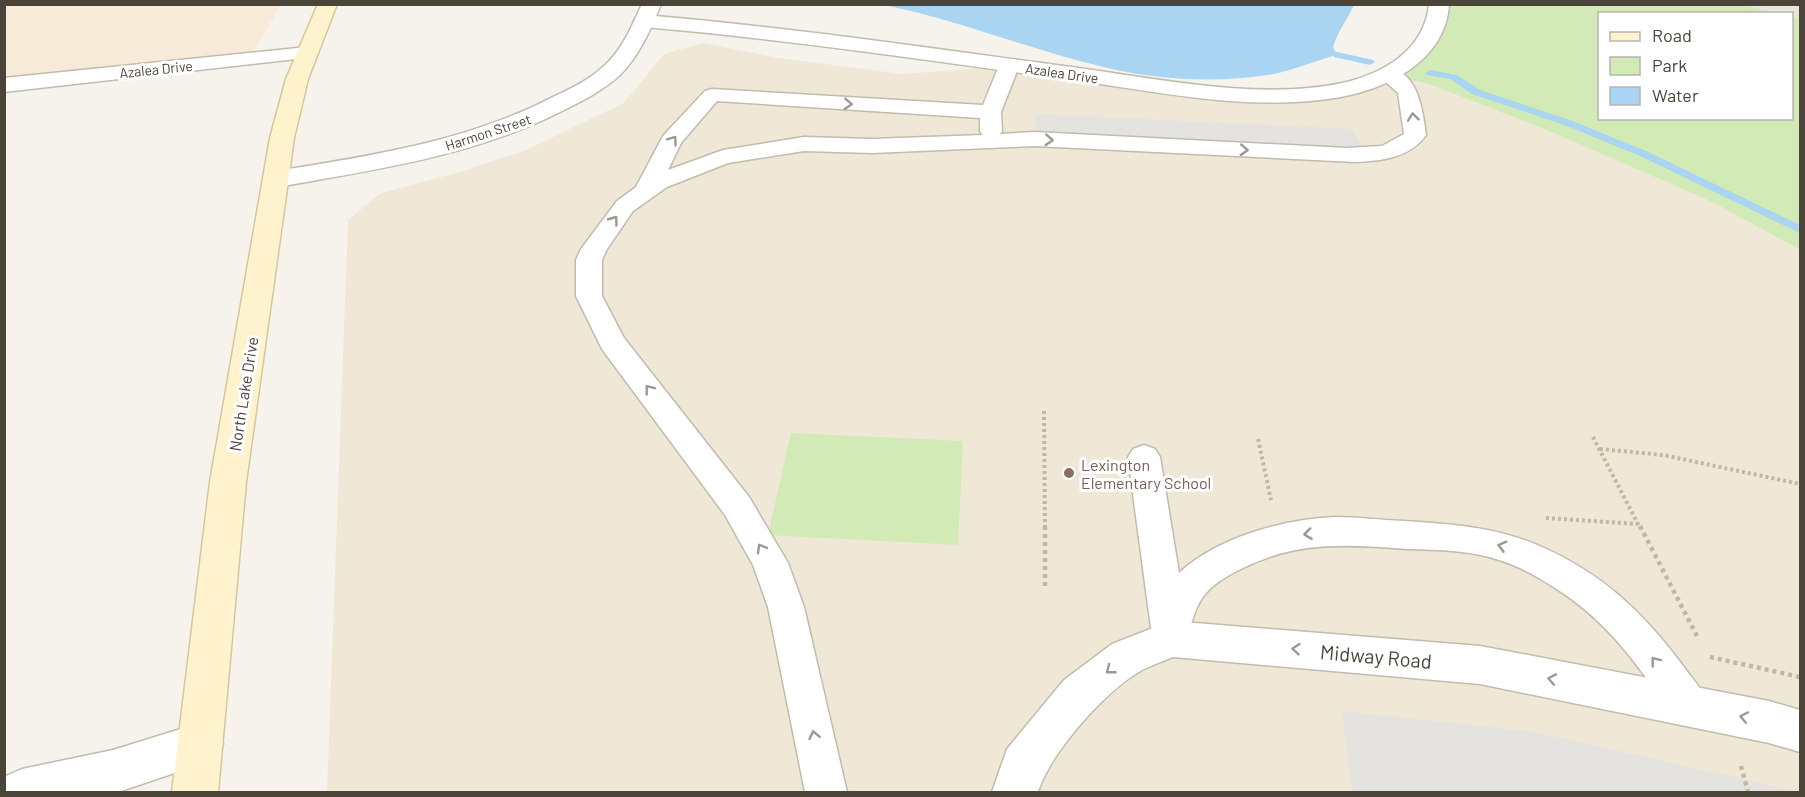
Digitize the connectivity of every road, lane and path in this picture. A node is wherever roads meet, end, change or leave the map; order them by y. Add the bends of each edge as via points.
1 (328, 4) edge
2 (1439, 4) edge
3 (648, 13) edge
4 (307, 53) junction
5 (1009, 66) junction
6 (1388, 75) junction
7 (4, 85) edge
8 (991, 126) junction
9 (277, 179) junction
10 (646, 191) junction
11 (1044, 411) dead end
12 (1593, 437) dead end
13 (1258, 439) dead end
14 (1599, 449) junction
15 (1144, 457) dead end
16 (1800, 484) edge
17 (1273, 506) dead end
18 (1045, 589) dead end
19 (1171, 635) junction
20 (1702, 646) dead end
21 (1707, 657) dead end
22 (1800, 677) edge
23 (1691, 707) junction
24 (1800, 730) edge
25 (200, 744) junction
26 (1741, 766) dead end
27 (22, 792) edge
28 (195, 792) edge
29 (826, 792) edge
30 (1015, 792) edge
31 (1749, 792) edge

1 - 4 main road, North Lake Drive
2 - 6 street, Azalea Drive via 1434,33 1403,66
3 - 5 street, Azalea Drive
3 - 9 street, Harmon Street via 621,61 590,87 541,114 430,151
4 - 7 street, Azalea Drive
4 - 9 main road, North Lake Drive via 282,138
5 - 6 street, Azalea Drive via 1202,91 1264,95 1335,90
5 - 8 lane
8 -> 6 lane via 1035,140 1346,155 1380,153 1401,147 1415,135 1408,90
8 - 10 lane via 872,146 804,144 766,149 723,158 675,175
10 -> 8 lane via 671,141 712,95
9 - 25 main road, North Lake Drive via 228,482
29 -> 10 lane via 786,607 770,563 737,506 612,342 592,307 589,261 594,249 625,206
11 - 18 path
12 - 14 path
13 - 17 path
14 - 16 path via 1663,455
14 - 20 path
15 - 19 lane
23 -> 19 street, Midway Road via 1480,665
23 -> 19 lane via 1627,624 1587,590 1537,560 1475,539 1333,531 1255,548 1196,580 1181,599
19 -> 30 street, Midway Road via 1127,657 1079,694 1023,765
21 - 22 path
24 -> 23 street, Midway Road
25 - 27 street via 112,772
25 - 28 main road, North Lake Drive
26 - 31 path

